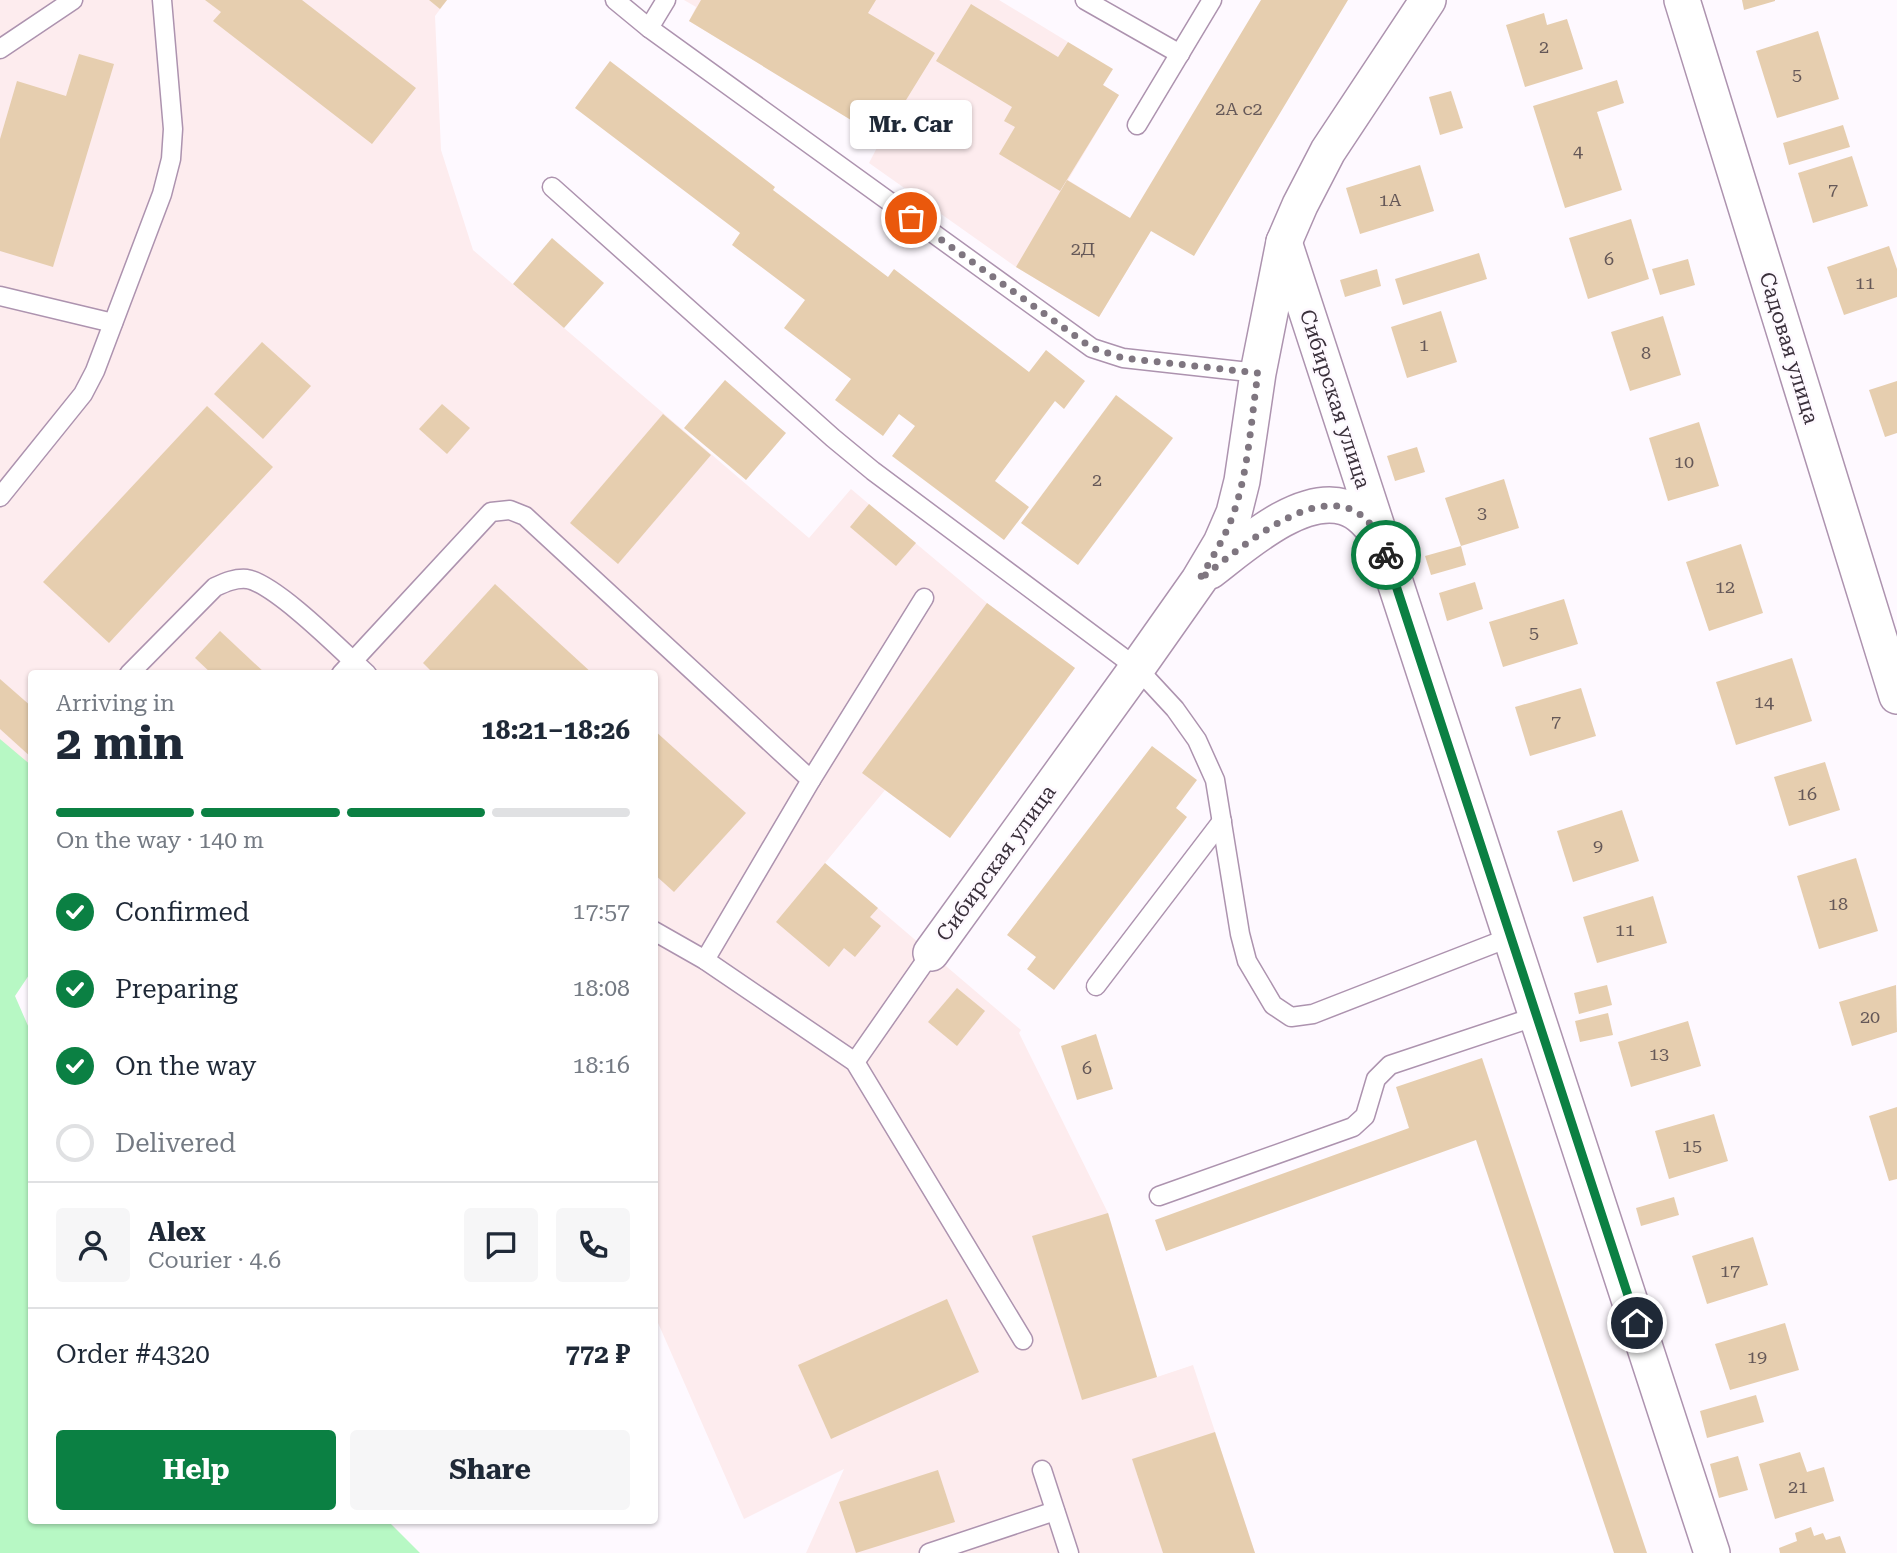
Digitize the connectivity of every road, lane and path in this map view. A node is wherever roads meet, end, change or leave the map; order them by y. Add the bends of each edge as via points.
1 (73, 0) edge
2 (162, 0) edge
3 (615, 0) edge
4 (666, 0) edge
5 (1085, 0) edge
6 (1212, 0) edge
7 (1428, 0) edge
8 (1682, 0) edge
9 (649, 28) junction
10 (0, 49) edge
11 (1180, 54) junction
12 (1137, 125) dead end
13 (552, 187) dead end
14 (1284, 242) junction
15 (0, 296) edge
16 (113, 323) junction
17 (1258, 373) junction
18 (0, 497) edge
19 (1381, 540) junction
20 (1199, 580) junction
21 (924, 598) dead end
22 (347, 667) edge
23 (1138, 668) junction
24 (133, 670) edge
25 (1897, 696) edge
26 (811, 780) junction
27 (1222, 821) junction
28 (658, 933) edge
29 (1511, 937) junction
30 (930, 953) joint
31 (705, 960) junction
32 (1096, 986) dead end
33 (1537, 1016) junction
34 (855, 1062) junction
35 (1158, 1196) dead end
36 (1023, 1340) dead end
37 (1042, 1470) dead end
38 (1055, 1511) junction
39 (929, 1553) edge
40 (1069, 1553) edge
41 (1712, 1553) edge

1 - 10 lane
2 - 16 lane via 173,128 171,159
3 - 9 lane
4 - 9 lane
5 - 11 lane
6 - 11 lane
7 - 14 street, Сибирская улица via 1328,151
8 - 25 street, Садовая улица
9 - 17 lane via 1092,348 1123,358
11 - 12 lane
13 - 23 lane via 873,471
14 - 17 street, Сибирская улица
14 - 19 street, Сибирская улица
15 - 16 lane
16 - 18 lane via 83,394
17 - 20 street, Сибирская улица via 1234,513
19 - 20 street via 1360,515 1347,508 1314,507 1267,529
19 - 29 street, Сибирская улица
20 - 23 street, Сибирская улица
21 - 26 lane
22 - 24 lane via 266,586 247,579 215,587
22 - 26 lane via 491,512 510,510 525,516
23 - 27 lane via 1197,740 1215,780
23 - 30 street, Сибирская улица
26 - 31 lane
27 - 29 lane via 1247,961 1273,1004 1291,1017 1313,1014
27 - 32 lane
28 - 31 lane
29 - 33 street, Сибирская улица
30 - 34 lane
31 - 34 lane
33 - 35 lane via 1390,1065 1376,1079 1365,1116 1353,1127
33 - 41 street, Сибирская улица
34 - 36 lane
37 - 38 lane
38 - 39 lane
38 - 40 lane

